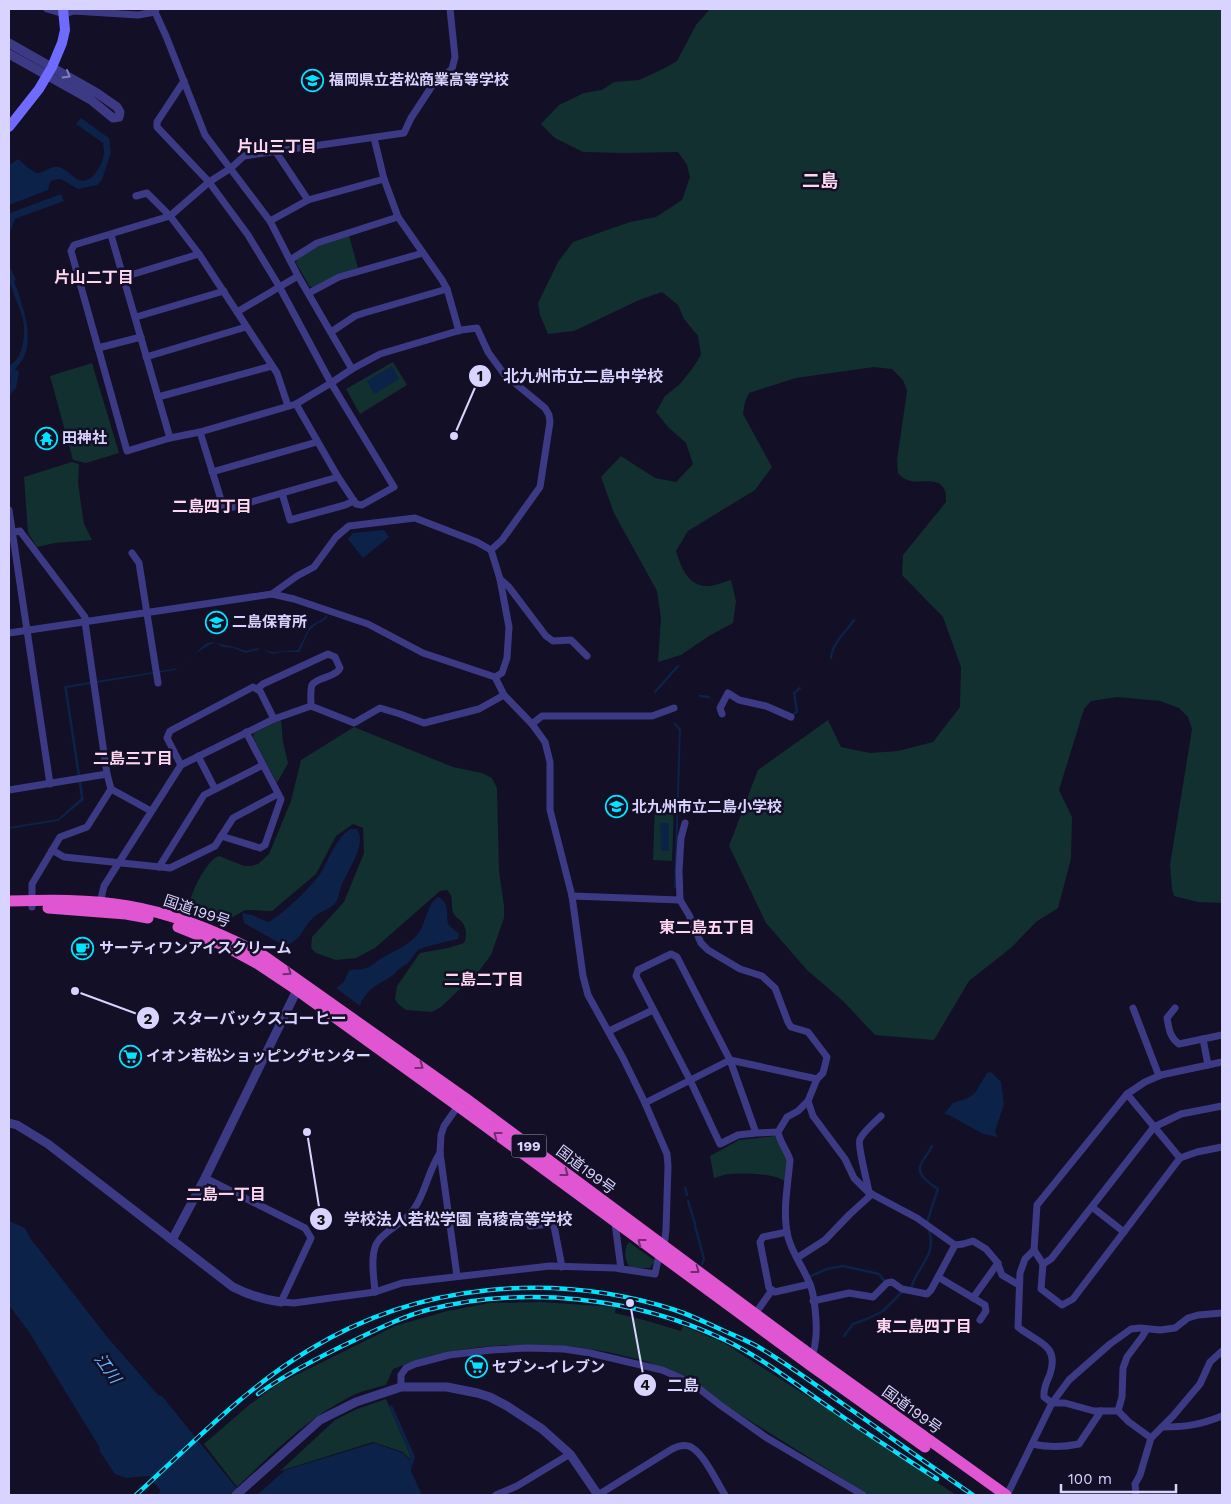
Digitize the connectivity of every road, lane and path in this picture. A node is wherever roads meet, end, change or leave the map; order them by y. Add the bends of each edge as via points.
1 (47, 9) edge
2 (450, 9) edge
3 (156, 11) edge
4 (64, 12) edge
5 (9, 44) edge
6 (9, 54) edge
7 (50, 71) junction
8 (184, 81) junction
9 (9, 127) edge
10 (374, 138) junction
11 (276, 152) junction
12 (231, 168) junction
13 (384, 179) junction
14 (209, 182) junction
15 (136, 196) dead end
16 (308, 200) junction
17 (170, 216) junction
18 (398, 217) junction
19 (270, 221) junction
20 (111, 235) junction
21 (423, 253) junction
22 (199, 254) junction
23 (290, 260) junction
24 (298, 276) junction
25 (124, 277) junction
26 (279, 286) junction
27 (447, 290) junction
28 (224, 291) junction
29 (309, 293) junction
30 (237, 312) junction
31 (136, 317) junction
32 (246, 327) junction
33 (459, 331) junction
34 (331, 332) junction
35 (141, 337) junction
36 (98, 348) junction
37 (146, 357) junction
38 (272, 366) junction
39 (352, 369) junction
40 (332, 383) junction
41 (158, 397) junction
42 (292, 405) junction
43 (200, 432) junction
44 (170, 438) junction
45 (317, 442) junction
46 (212, 472) junction
47 (338, 477) junction
48 (282, 493) junction
49 (354, 501) junction
50 (9, 510) edge
51 (10, 532) edge
52 (491, 550) junction
53 (132, 553) dead end
54 (500, 579) junction
55 (272, 594) junction
56 (147, 614) junction
57 (85, 622) junction
58 (27, 630) junction
59 (9, 633) edge
60 (587, 656) dead end
61 (495, 677) junction
62 (158, 683) dead end
63 (257, 689) junction
64 (504, 695) junction
65 (311, 706) junction
66 (674, 708) dead end
67 (722, 714) dead end
68 (791, 717) dead end
69 (274, 718) junction
70 (532, 724) junction
71 (246, 732) junction
72 (198, 756) junction
73 (181, 765) junction
74 (263, 765) junction
75 (107, 774) junction
76 (50, 784) junction
77 (111, 788) junction
78 (215, 789) junction
79 (9, 790) edge
80 (278, 794) junction
81 (151, 811) junction
82 (685, 823) dead end
83 (221, 836) junction
84 (52, 850) junction
85 (119, 863) junction
86 (159, 867) junction
87 (572, 896) junction
88 (680, 900) junction
89 (9, 901) edge
90 (100, 903) junction
91 (32, 904) junction
92 (9, 907) edge
93 (300, 987) junction
94 (1133, 1008) dead end
95 (1175, 1008) dead end
96 (653, 1010) junction
97 (609, 1031) junction
98 (1222, 1034) edge
99 (1203, 1039) junction
100 (730, 1060) junction
101 (1222, 1062) edge
102 (1208, 1065) junction
103 (1159, 1076) junction
104 (817, 1079) junction
105 (690, 1080) junction
106 (1127, 1094) junction
107 (808, 1102) junction
108 (645, 1103) junction
109 (458, 1106) junction
110 (1222, 1106) edge
111 (881, 1116) dead end
112 (9, 1123) edge
113 (1154, 1127) junction
114 (778, 1132) junction
115 (756, 1133) junction
116 (1222, 1147) edge
117 (440, 1153) junction
118 (1180, 1158) junction
119 (204, 1178) junction
120 (871, 1194) junction
121 (1092, 1207) junction
122 (616, 1223) junction
123 (530, 1226) dead end
124 (787, 1232) junction
125 (1124, 1232) junction
126 (172, 1240) junction
127 (955, 1245) junction
128 (1034, 1250) junction
129 (661, 1251) junction
130 (797, 1258) junction
131 (998, 1263) junction
132 (1044, 1264) junction
133 (562, 1266) junction
134 (621, 1270) junction
135 (457, 1276) junction
136 (938, 1277) junction
137 (810, 1284) junction
138 (1019, 1285) junction
139 (772, 1290) junction
140 (375, 1292) junction
141 (973, 1298) junction
142 (813, 1301) junction
143 (281, 1302) junction
144 (1222, 1313) edge
145 (755, 1314) junction
146 (980, 1320) dead end
147 (1147, 1329) junction
148 (1222, 1351) edge
149 (811, 1361) junction
150 (402, 1387) junction
151 (1052, 1402) junction
152 (1101, 1411) junction
153 (1118, 1411) junction
154 (1222, 1416) edge
155 (1162, 1427) junction
156 (1150, 1438) junction
157 (1032, 1444) junction
158 (570, 1454) junction
159 (236, 1495) edge
160 (496, 1495) edge
161 (598, 1495) edge
162 (725, 1495) edge
163 (863, 1495) edge
164 (994, 1495) edge
165 (1007, 1495) edge
166 (1136, 1495) edge

1 - 4 street
2 - 10 street via 455,57 452,69 432,86 404,133
3 - 4 street via 138,15
3 - 8 street
4 - 7 main road via 62,43
5 - 7 street
6 - 7 street
7 -> 7 street via 97,93 117,107 119,117 113,118
7 - 9 main road
8 - 12 street via 205,135
8 - 14 street via 157,122 157,127
10 - 11 street
10 - 13 street
11 - 12 street via 244,156
11 - 16 street
12 - 14 street
12 - 19 street
13 - 16 street
13 - 18 street
14 - 17 street
14 - 26 street via 248,235
15 - 17 street via 147,193
16 - 19 street
17 - 20 street
17 - 22 street
18 - 21 street
18 - 23 street via 317,243
19 - 23 street
20 - 25 street
20 - 36 street via 74,245 71,251
21 - 27 street
21 - 29 street via 339,277
22 - 25 street
22 - 28 street
23 - 24 street
24 - 26 street
24 - 29 street
25 - 31 street
26 - 30 street
26 - 40 street
27 - 33 street
27 - 34 street via 355,316
28 - 30 street
28 - 31 street
29 - 34 street
30 - 32 street
31 - 35 street
32 - 37 street
32 - 38 street
33 - 39 street via 380,354
33 - 52 street via 477,328 488,352 504,374 549,414 540,487 502,540
34 - 39 street
35 - 36 street
35 - 37 street
36 - 44 street via 126,451
37 - 41 street
38 - 41 street
38 - 42 street
39 - 40 street
40 - 42 street
40 - 49 street via 394,487 362,505
41 - 44 street
42 - 43 street
42 - 45 street
43 - 44 street
43 - 46 street
45 - 46 street
45 - 47 street
46 - 48 street via 223,506 227,509
47 - 48 street
47 - 49 street
48 - 49 street via 290,520
50 - 51 street
51 - 57 street via 20,531 85,617
51 - 58 street
52 - 54 street
52 - 55 street via 415,518 349,526 336,537 314,567
53 - 56 street via 139,563
54 - 60 street via 546,636 553,641 572,640
54 - 61 street via 508,627 507,658 502,673
55 - 56 street
55 - 61 street via 368,624 423,653
56 - 57 street
56 - 62 street
57 - 58 street
57 - 75 street
58 - 59 street
58 - 76 street
61 - 64 street
63 - 65 street via 328,654 335,657 340,668 338,672 314,682
63 - 69 street
63 - 73 street via 253,687 170,731 167,738
64 - 65 street via 479,709 424,723 380,708 354,723
64 - 70 street
65 - 69 street
66 - 70 street via 652,716 542,716
67 - 68 street via 720,708 728,693 739,700 766,706
69 - 71 street
70 - 87 street via 544,742 550,762 550,810
71 - 72 street
71 - 74 street
72 - 73 street
72 - 78 street
73 - 81 street
74 - 78 street
74 - 80 street
75 - 76 street
75 - 77 street
76 - 79 street
77 - 81 street
77 - 84 street via 87,827 60,837
78 - 86 street via 204,795
80 - 83 street via 233,818
80 - 83 street via 281,799 265,845 260,848
81 - 85 street
82 - 88 street via 681,838
83 - 86 street via 215,846 200,854 170,868
84 - 85 street via 64,857
84 - 91 street via 32,884
85 - 86 street
85 - 90 street via 104,886
87 - 88 street
87 - 97 street via 583,976 588,994
88 - 104 street via 701,943 708,950 740,969 762,976 775,988 791,1027 808,1032 827,1056 823,1073
89 - 91 highway, 国道199号 / 199
90 - 91 highway, 国道199号 / 199
90 -> 93 highway, 国道199号 / 199 via 157,912 230,938 264,956
91 - 92 highway, 国道199号 / 199
91 - 93 highway, 国道199号 / 199 via 126,914 187,929
93 - 109 highway, 国道199号 / 199
93 - 119 street
93 -> 129 highway, 国道199号 / 199 via 465,1098
94 - 103 street
95 - 99 street via 1167,1018 1173,1040 1179,1044
96 - 97 street
96 - 100 street via 636,976 638,970 671,954 677,957
96 - 105 street
97 - 108 street
98 - 99 street
99 - 102 street
100 - 104 street
100 - 105 street
100 - 115 street
101 - 102 street
102 - 103 street
103 - 106 street
104 - 107 street
105 - 108 street
105 - 115 street via 720,1144 738,1135
106 - 113 street
106 - 128 street via 1037,1205
107 - 114 street via 787,1117
107 - 120 street via 854,1178
108 - 129 street via 667,1154
109 - 117 street via 442,1130
122 -> 109 highway, 国道199号 / 199
110 - 113 street via 1181,1114
111 - 120 street via 859,1140 858,1146
112 - 126 street via 48,1144
113 - 118 street
113 - 121 street
114 - 115 street
114 - 124 street via 790,1160
116 - 118 street
117 - 135 street
117 - 140 street via 432,1164 414,1210 374,1248
118 - 125 street
119 - 126 street
119 - 143 street via 305,1228 310,1238
120 - 127 street via 917,1218
120 - 130 street via 825,1240
121 - 125 street
121 - 132 street via 1052,1259
129 -> 122 highway, 国道199号 / 199
122 - 134 street
123 - 133 street via 554,1226
124 - 130 street
124 - 139 street via 763,1237 760,1242
125 - 132 street via 1073,1299 1062,1305 1041,1289
126 - 143 street via 233,1287 251,1296
127 - 131 street via 973,1241 986,1249
127 - 136 street
128 - 132 street
128 - 138 street via 1021,1267
129 - 134 street via 655,1274
129 -> 145 highway, 国道199号 / 199
129 - 149 highway, 国道199号 / 199
130 - 137 street
131 - 138 street via 1002,1275
131 - 141 street
133 - 134 street
133 - 135 street
135 - 140 street via 402,1283
136 - 141 street
136 - 142 street via 926,1294 902,1289 892,1282 873,1297 849,1292
137 - 139 street
137 - 142 street
138 - 151 street via 1018,1327 1050,1350 1053,1361 1044,1397
139 - 145 street
140 - 143 street
141 - 146 street via 985,1306 986,1311
142 - 149 street via 816,1341
144 - 147 street via 1188,1318 1175,1328
145 - 149 highway, 国道199号 / 199
147 - 151 street via 1131,1329 1110,1344 1069,1380
147 - 153 street via 1122,1368 1122,1397
148 - 155 street via 1210,1362 1200,1384
149 - 164 highway, 国道199号 / 199
149 - 165 highway, 国道199号 / 199
150 - 158 street via 447,1388 490,1397 542,1429
150 - 159 street via 356,1402 320,1420
150 - 163 street via 401,1375 406,1368 449,1355 527,1348 564,1349 605,1356 662,1370 692,1383 766,1438
151 - 152 street
151 - 157 street
152 - 153 street
152 - 157 street via 1079,1444
153 - 156 street
154 - 155 street via 1188,1426
155 - 156 street
156 - 166 street via 1135,1484
157 - 165 street
158 - 160 street
158 - 161 street
161 - 162 street via 680,1445 690,1446 700,1455

